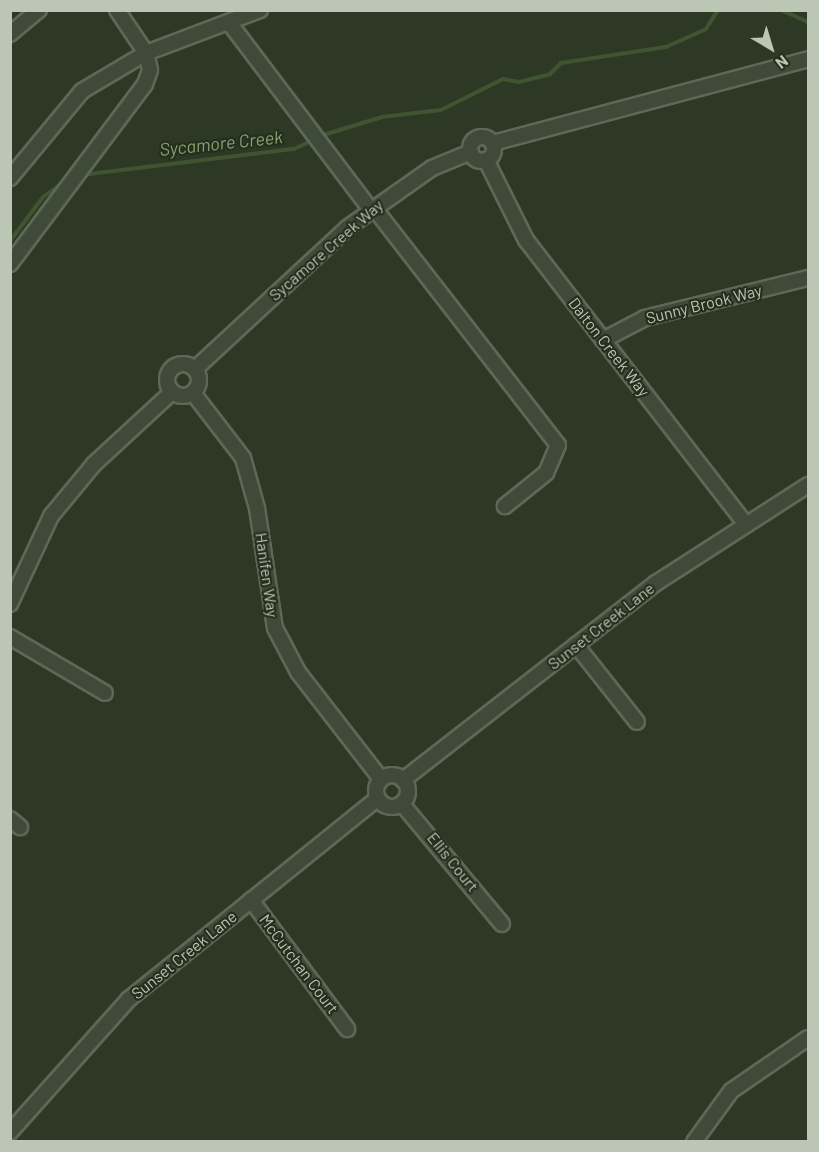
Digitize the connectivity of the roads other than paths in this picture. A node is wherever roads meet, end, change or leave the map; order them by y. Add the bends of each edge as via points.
1 (39, 10) edge
2 (117, 10) edge
3 (260, 10) edge
4 (231, 25) junction
5 (10, 34) edge
6 (146, 53) junction
7 (808, 58) edge
8 (493, 143) junction
9 (471, 152) junction
10 (486, 160) junction
11 (10, 178) edge
12 (372, 209) junction
13 (10, 264) edge
14 (808, 278) edge
15 (603, 340) junction
16 (195, 369) junction
17 (172, 392) junction
18 (193, 393) junction
19 (808, 485) edge
20 (505, 506) dead end
21 (746, 525) junction
22 (10, 604) edge
23 (10, 637) edge
24 (576, 645) junction
25 (105, 693) dead end
26 (637, 722) dead end
27 (381, 779) junction
28 (404, 780) junction
29 (377, 799) junction
30 (402, 804) junction
31 (251, 900) junction
32 (502, 924) dead end
33 (347, 1029) dead end
34 (808, 1038) edge
35 (10, 1132) edge
36 (694, 1142) edge

1 - 5 street
2 - 6 street
3 - 4 street
4 - 6 street
4 - 12 street
6 - 11 street via 82,91
6 - 13 street via 150,70 145,84 78,167 70,186
7 - 8 street
8 - 9 street, Sycamore Creek Way via 478,138
8 - 10 street via 493,155
9 - 10 street
9 - 12 street, Sycamore Creek Way via 432,168
10 - 15 street, Dalton Creek Way via 526,240
12 - 16 street, Sycamore Creek Way
12 - 20 street via 558,445 546,473
14 - 15 street, Sunny Brook Way via 645,318
15 - 21 street, Dalton Creek Way
16 - 17 street via 181,364 172,368 167,381
16 - 18 street via 199,381
17 - 18 street
17 - 22 street via 94,464 51,516
18 - 27 street, Hanifen Way via 243,458 257,508 275,628 298,672
19 - 21 street, Sunset Creek Lane
21 - 24 street, Sunset Creek Lane via 656,583
23 - 25 street
24 - 26 street
24 - 28 street, Sunset Creek Lane
27 - 28 street via 390,775
27 - 29 street
28 - 30 street via 408,791
29 - 30 street via 390,807
29 - 31 street, Sunset Creek Lane
30 - 32 street, Ellis Court
31 - 33 street, McCutchan Court
31 - 35 street, Sunset Creek Lane via 129,999
34 - 36 street via 732,1091

